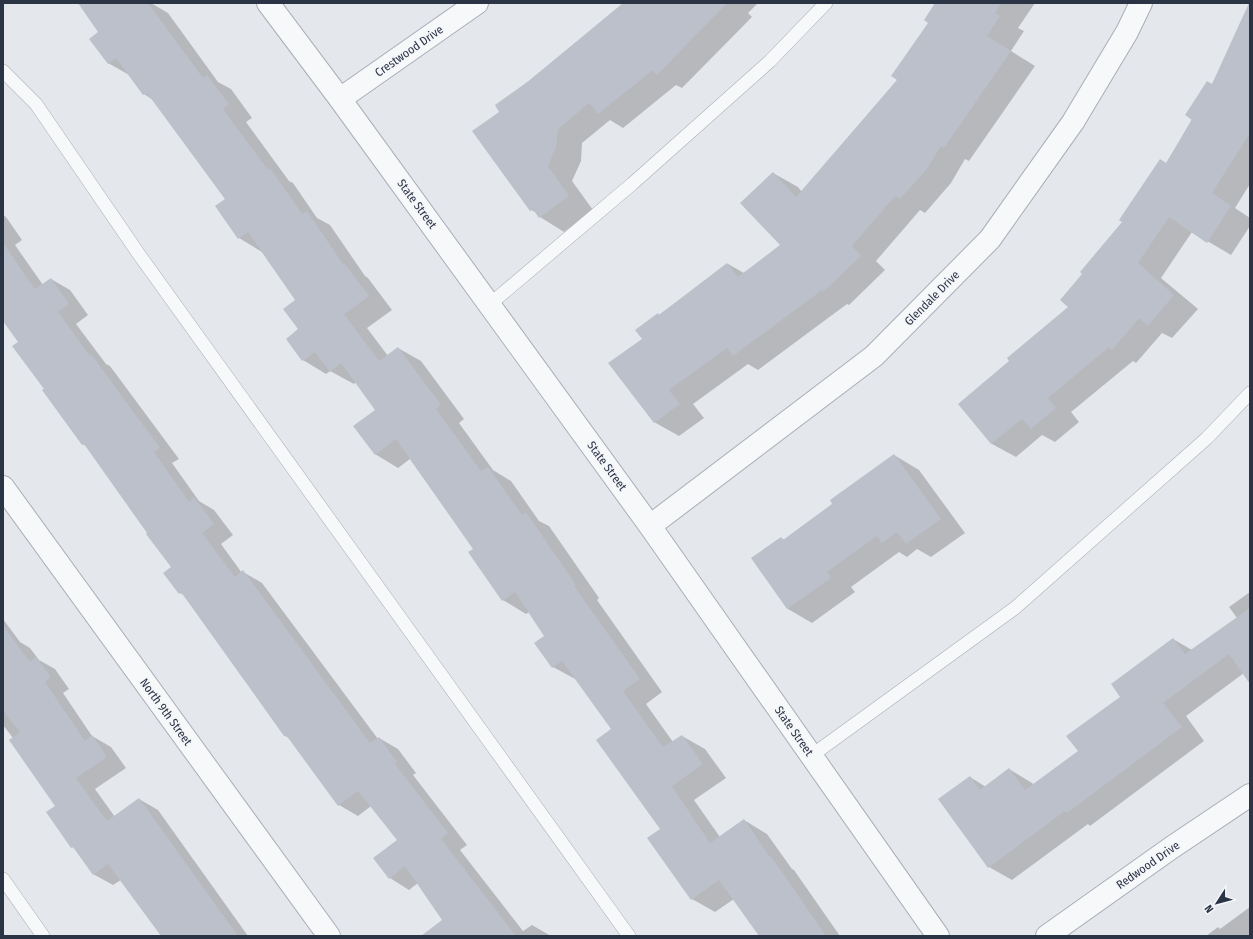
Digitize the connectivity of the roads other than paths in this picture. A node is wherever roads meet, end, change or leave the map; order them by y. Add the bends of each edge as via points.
1 (268, 3) edge
2 (477, 3) edge
3 (826, 3) edge
4 (1141, 3) edge
5 (3, 71) edge
6 (340, 99) junction
7 (489, 304) junction
8 (1250, 392) edge
9 (3, 488) edge
10 (650, 526) junction
11 (812, 756) junction
12 (1250, 795) edge
13 (3, 879) edge
14 (43, 936) edge
15 (329, 936) edge
16 (629, 936) edge
17 (938, 936) edge
18 (1047, 936) edge

1 - 6 street, State Street
2 - 6 street, Crestwood Drive
3 - 7 lane via 770,61 632,184
4 - 10 street, Glendale Drive via 1127,32 1073,122 990,239 874,356
5 - 16 lane via 36,104 138,253
6 - 7 street, State Street
7 - 10 street, State Street
8 - 11 lane via 1207,438 1015,608
9 - 15 street, North 9th Street
10 - 11 street, State Street
11 - 17 street, State Street
12 - 18 street, Redwood Drive
13 - 14 lane

